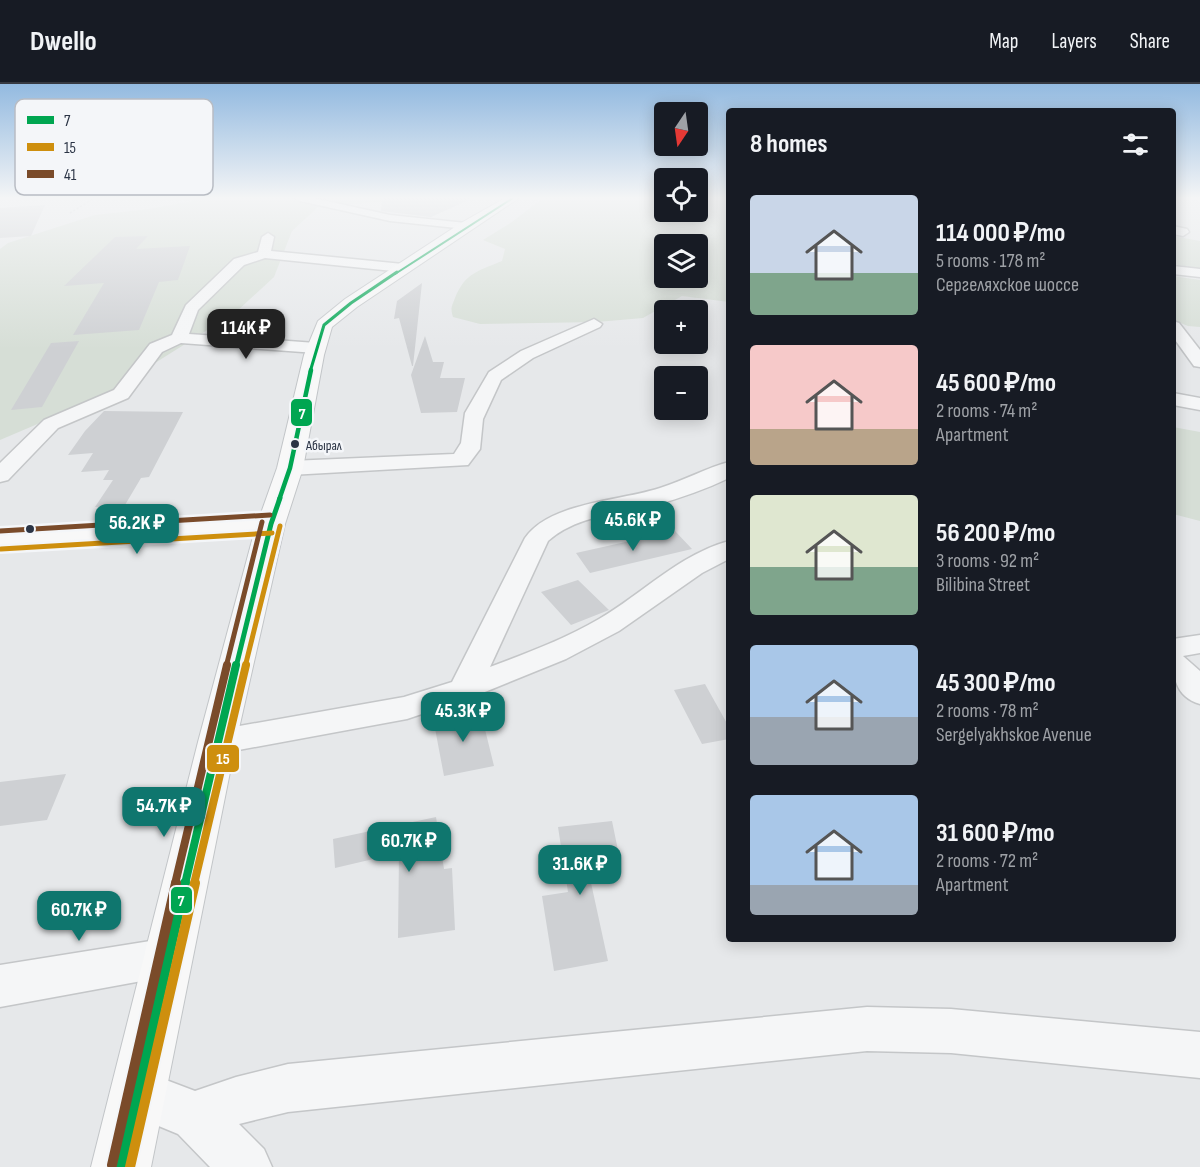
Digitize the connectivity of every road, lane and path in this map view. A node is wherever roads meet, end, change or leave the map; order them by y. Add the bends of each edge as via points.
1 (260, 249) edge
2 (287, 249) edge
3 (432, 249) edge
4 (403, 268) junction
5 (1176, 270) edge
6 (1200, 273) edge
7 (363, 279) dead end
8 (384, 281) junction
9 (594, 324) dead end
10 (1176, 330) edge
11 (1176, 331) edge
12 (1200, 334) edge
13 (179, 338) junction
14 (316, 348) junction
15 (1200, 362) edge
16 (1176, 400) edge
17 (1200, 404) edge
18 (290, 468) junction
19 (726, 470) edge
20 (0, 475) edge
21 (271, 524) junction
22 (0, 540) edge
23 (726, 550) edge
24 (1200, 644) edge
25 (1176, 648) edge
26 (1176, 666) edge
27 (464, 689) junction
28 (1200, 693) edge
29 (217, 742) junction
30 (169, 957) junction
31 (0, 986) edge
32 (1200, 1055) edge
33 (137, 1093) junction
34 (195, 1116) junction
35 (121, 1167) edge
36 (246, 1167) edge

1 - 13 street via 239,262 192,308
2 - 4 street
3 - 4 main road
4 - 8 main road
5 - 6 street
7 - 8 street
8 - 14 main road via 324,325
9 - 18 street via 514,362 495,376 474,415 472,442 460,460
10 - 12 street
11 - 15 street
13 - 14 street
13 - 20 street via 156,348 121,394 51,424
14 - 18 main road
16 - 17 street
18 - 21 main road
19 - 27 street via 680,490 572,517 545,529 537,538
21 - 22 main road
21 - 29 main road
23 - 27 street via 693,567 609,625 556,652
24 - 25 street
26 - 28 street
27 - 29 street via 407,708
29 - 30 main road
30 - 31 street
30 - 33 main road
32 - 34 street via 951,1031 867,1029 288,1088
33 - 34 street
33 - 35 main road
34 - 36 street

